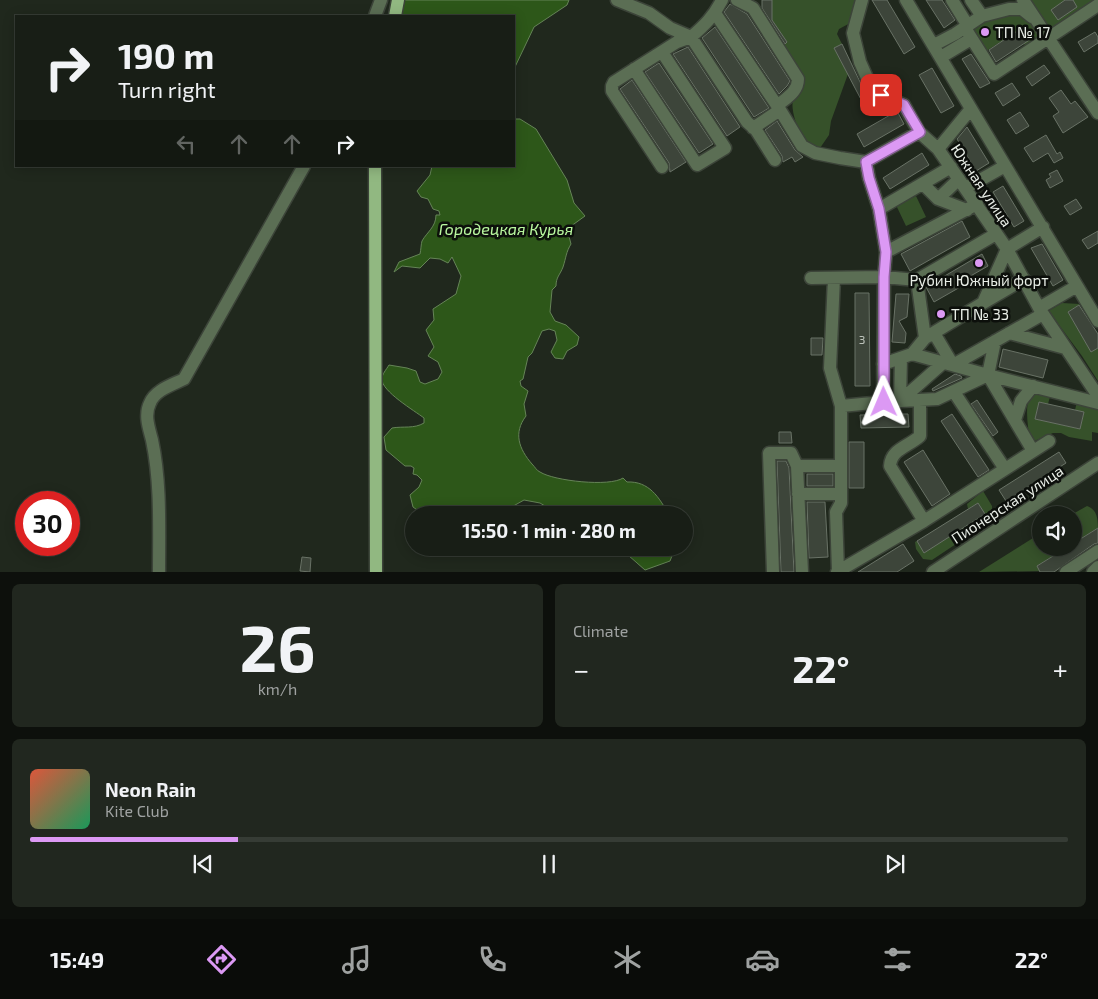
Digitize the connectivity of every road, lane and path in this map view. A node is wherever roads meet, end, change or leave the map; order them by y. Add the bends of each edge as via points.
1 (381, 0) edge
2 (398, 0) edge
3 (617, 0) edge
4 (722, 0) edge
5 (737, 0) edge
6 (862, 0) edge
7 (906, 0) edge
8 (952, 0) edge
9 (971, 0) edge
10 (1023, 0) edge
11 (755, 4) edge
12 (1098, 5) edge
13 (716, 13) junction
14 (375, 15) edge
15 (394, 15) edge
16 (982, 16) junction
17 (1038, 22) junction
18 (968, 31) junction
19 (691, 37) junction
20 (1049, 37) junction
21 (934, 45) junction
22 (662, 52) junction
23 (940, 58) junction
24 (634, 69) junction
25 (779, 108) junction
26 (970, 110) junction
27 (1098, 113) edge
28 (753, 128) junction
29 (920, 132) junction
30 (938, 148) junction
31 (775, 160) dead end
32 (866, 162) junction
33 (1005, 166) junction
34 (303, 167) edge
35 (374, 167) edge
36 (662, 167) dead end
37 (951, 167) junction
38 (923, 184) junction
39 (962, 184) junction
40 (938, 199) junction
41 (972, 207) junction
42 (879, 209) junction
43 (1043, 227) junction
44 (996, 234) junction
45 (1007, 249) junction
46 (886, 252) junction
47 (884, 277) junction
48 (811, 278) dead end
49 (834, 278) junction
50 (1024, 279) junction
51 (917, 280) junction
52 (1077, 286) junction
53 (983, 303) junction
54 (1041, 311) junction
55 (1098, 320) edge
56 (1009, 334) junction
57 (930, 335) junction
58 (996, 341) junction
59 (1065, 348) junction
60 (906, 356) junction
61 (883, 364) junction
62 (948, 364) junction
63 (988, 375) junction
64 (1033, 386) junction
65 (954, 392) junction
66 (1098, 396) edge
67 (920, 400) junction
68 (900, 401) junction
69 (884, 402) junction
70 (1098, 403) edge
71 (841, 406) junction
72 (1015, 420) junction
73 (1049, 441) dead end
74 (1034, 451) junction
75 (1098, 463) edge
76 (797, 466) junction
77 (840, 466) junction
78 (1005, 469) junction
79 (798, 494) junction
80 (840, 494) junction
81 (924, 521) junction
82 (1098, 551) edge
83 (1098, 567) edge
84 (948, 568) edge
85 (838, 571) edge
86 (159, 572) edge
87 (376, 572) edge
88 (773, 572) edge
89 (802, 572) edge
90 (933, 572) edge
91 (1066, 572) edge
92 (1093, 572) edge

1 - 14 street
2 - 15 main road
3 - 19 street via 649,13 670,28
4 - 13 street
5 - 11 street
6 - 29 street, Южная улица via 853,33 860,62 868,80 881,95 904,105
7 - 21 street
8 - 18 street
9 - 16 street
10 - 17 street
11 - 25 street via 798,79 798,86
12 - 20 street
13 - 19 street
13 - 25 street
16 - 17 street via 1022,9
16 - 18 street
17 - 20 street
18 - 20 street via 994,74
18 - 21 street
18 - 23 street
19 - 22 street
19 - 28 street
20 - 27 street
21 - 23 street
22 - 24 street
22 - 24 street via 725,148 697,165
23 - 26 street
24 - 36 street via 614,82 612,91
25 - 28 street
25 - 32 street via 802,146 815,153
26 - 30 street
26 - 33 street
28 - 31 street
29 - 30 street, Южная улица
29 - 32 street
30 - 37 street, Южная улица
32 - 42 street
33 - 39 street
33 - 43 street
34 - 86 street via 184,379 159,391 150,402 146,417 157,465
35 - 87 main road
37 - 38 street
37 - 39 street, Южная улица
38 - 40 street
38 - 42 street
39 - 40 street
39 - 41 street, Южная улица
40 - 41 street
41 - 44 street, Южная улица
41 - 46 street
42 - 46 street
43 - 45 street
43 - 52 street
44 - 45 street, Южная улица
44 - 51 street
45 - 50 street, Южная улица
45 - 53 street
46 - 47 street
47 - 49 street
47 - 51 street
47 - 61 street
48 - 49 street
49 - 71 street via 830,368
50 - 53 street
50 - 54 street, Южная улица
51 - 57 street
52 - 54 street
52 - 55 street
53 - 57 street
54 - 56 street
54 - 59 street, Южная улица
56 - 58 street
56 - 59 street
57 - 60 street
57 - 62 street
58 - 62 street
58 - 63 street
59 - 66 street, Южная улица
60 - 61 street
60 - 62 street
60 - 68 street
61 - 69 street
62 - 63 street
62 - 68 street
63 - 64 street
63 - 65 street
63 - 72 street
64 - 70 street
64 - 72 street via 1020,401
65 - 67 street via 937,399
65 - 78 street
67 - 68 street
67 - 81 street via 920,436 894,453 890,466
68 - 69 street
69 - 71 street
71 - 77 street
72 - 74 street
73 - 74 street
74 - 78 street
75 - 84 street, Пионерская улица
76 - 77 street
76 - 79 street
76 - 88 street via 791,453 769,453
77 - 80 street
78 - 81 street
79 - 80 street
79 - 89 street
80 - 85 street via 836,512
81 - 85 street
82 - 91 street
83 - 92 street
84 - 90 street, Пионерская улица

